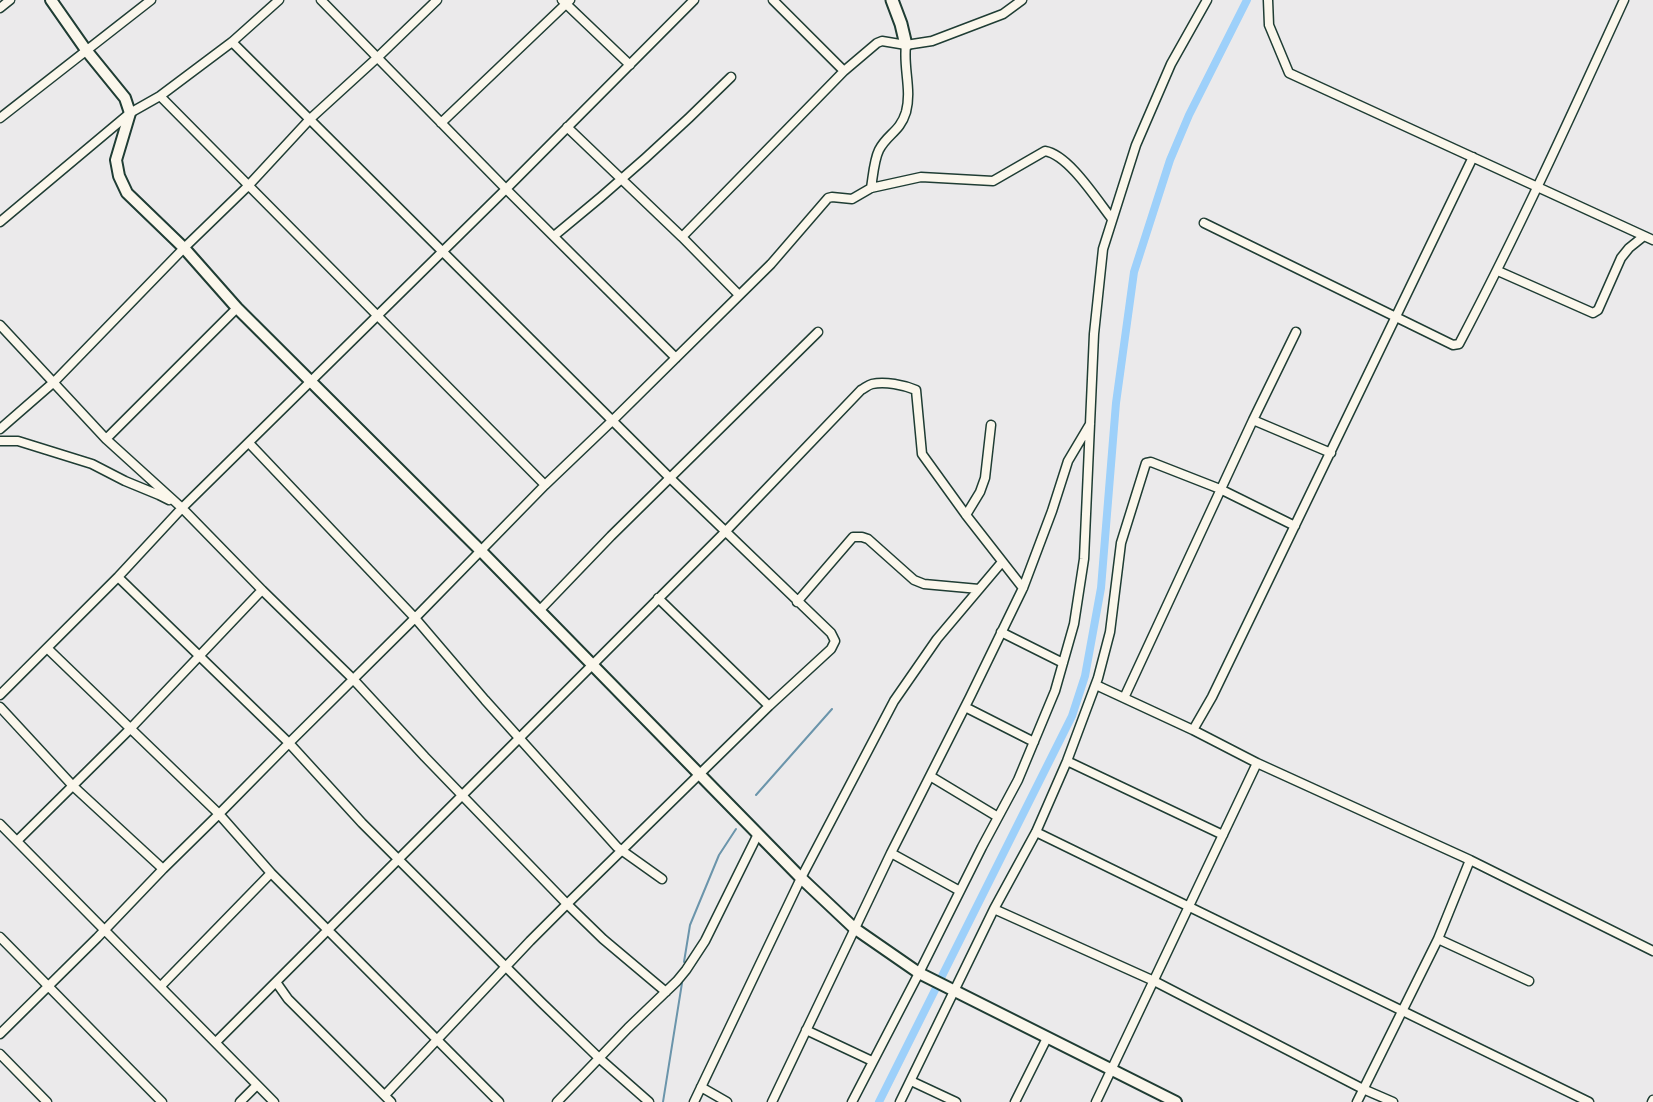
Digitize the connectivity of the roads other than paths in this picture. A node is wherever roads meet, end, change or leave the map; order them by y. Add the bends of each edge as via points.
1 (10, 0) edge
2 (51, 0) edge
3 (151, 0) edge
4 (279, 0) edge
5 (321, 0) edge
6 (437, 0) edge
7 (694, 0) edge
8 (773, 0) edge
9 (892, 0) edge
10 (1022, 0) edge
11 (1206, 0) edge
12 (1268, 0) edge
13 (1624, 0) edge
14 (566, 1) edge
15 (0, 8) edge
16 (232, 42) junction
17 (906, 45) junction
18 (86, 50) junction
19 (378, 57) junction
20 (630, 65) junction
21 (844, 70) junction
22 (731, 77) dead end
23 (160, 96) junction
24 (130, 113) junction
25 (0, 118) edge
26 (310, 119) junction
27 (441, 123) junction
28 (567, 127) junction
29 (1474, 158) junction
30 (623, 180) junction
31 (248, 186) junction
32 (1538, 187) junction
33 (870, 188) junction
34 (506, 189) junction
35 (1112, 219) junction
36 (0, 222) edge
37 (1204, 223) dead end
38 (554, 236) junction
39 (1644, 236) junction
40 (682, 237) junction
41 (1653, 240) edge
42 (184, 248) junction
43 (443, 252) junction
44 (1498, 271) junction
45 (739, 296) junction
46 (238, 308) junction
47 (377, 317) junction
48 (1396, 317) junction
49 (0, 325) edge
50 (818, 332) dead end
51 (1296, 332) dead end
52 (676, 358) junction
53 (310, 381) junction
54 (54, 382) junction
55 (613, 420) junction
56 (1253, 420) junction
57 (1091, 423) junction
58 (991, 425) dead end
59 (0, 429) edge
60 (106, 439) junction
61 (0, 441) edge
62 (248, 443) junction
63 (1331, 453) junction
64 (670, 478) junction
65 (545, 485) junction
66 (1220, 490) junction
67 (182, 508) junction
68 (966, 515) junction
69 (1296, 526) junction
70 (725, 532) junction
71 (480, 550) junction
72 (1002, 562) junction
73 (118, 577) junction
74 (1023, 588) junction
75 (979, 589) junction
76 (262, 590) junction
77 (658, 598) junction
78 (797, 602) junction
79 (539, 611) junction
80 (415, 618) junction
81 (1001, 632) junction
82 (47, 648) junction
83 (199, 656) junction
84 (1063, 662) junction
85 (592, 665) junction
86 (353, 679) junction
87 (1096, 685) junction
88 (0, 695) edge
89 (1124, 698) junction
90 (769, 706) junction
91 (0, 707) edge
92 (966, 707) junction
93 (130, 729) junction
94 (1193, 730) junction
95 (519, 738) junction
96 (1034, 742) junction
97 (288, 743) junction
98 (1068, 761) junction
99 (1257, 762) junction
100 (699, 775) junction
101 (930, 776) junction
102 (73, 786) junction
103 (462, 796) junction
104 (219, 814) junction
105 (998, 817) junction
106 (0, 824) edge
107 (1036, 832) junction
108 (758, 834) junction
109 (1223, 835) junction
110 (17, 841) junction
111 (621, 852) junction
112 (891, 853) junction
113 (398, 860) junction
114 (1470, 860) junction
115 (163, 869) junction
116 (271, 873) junction
117 (801, 878) junction
118 (662, 879) dead end
119 (960, 891) junction
120 (567, 904) junction
121 (1189, 908) junction
122 (994, 909) junction
123 (854, 928) junction
124 (104, 929) junction
125 (328, 930) junction
126 (0, 937) edge
127 (1438, 939) junction
128 (1653, 951) edge
129 (505, 967) junction
130 (923, 975) junction
131 (1154, 981) junction
132 (1529, 981) dead end
133 (276, 982) junction
134 (161, 986) junction
135 (48, 987) junction
136 (949, 989) junction
137 (666, 992) junction
138 (1403, 1011) junction
139 (806, 1030) junction
140 (0, 1034) edge
141 (1047, 1038) junction
142 (437, 1040) junction
143 (216, 1042) junction
144 (0, 1054) edge
145 (599, 1058) junction
146 (872, 1061) junction
147 (1110, 1070) junction
148 (911, 1081) junction
149 (257, 1085) junction
150 (701, 1087) junction
151 (1363, 1089) junction
152 (385, 1095) junction
153 (48, 1102) edge
154 (162, 1102) edge
155 (240, 1102) edge
156 (274, 1102) edge
157 (391, 1102) edge
158 (498, 1102) edge
159 (557, 1102) edge
160 (650, 1102) edge
161 (694, 1102) edge
162 (727, 1102) edge
163 (772, 1102) edge
164 (852, 1102) edge
165 (900, 1102) edge
166 (956, 1102) edge
167 (1015, 1102) edge
168 (1096, 1102) edge
169 (1176, 1102) edge
170 (1357, 1102) edge
171 (1393, 1102) edge
172 (1589, 1102) edge

1 - 15 street
2 - 18 street
3 - 18 street
4 - 16 street
5 - 19 street
6 - 19 street
7 - 20 street
8 - 21 street
9 - 17 main road
10 - 17 street via 995,18 932,41
11 - 35 street via 1172,64 1140,136
12 - 29 street via 1269,25 1290,73
13 - 32 street
14 - 20 street
14 - 27 street
16 - 23 street
16 - 26 street
17 - 21 street via 877,43
17 - 33 street via 907,109 899,128 878,150
18 - 24 street via 125,98
18 - 25 street
19 - 26 street
19 - 27 street
20 - 28 street
21 - 40 street
22 - 30 street
23 - 24 street
23 - 31 street
24 - 36 street
24 - 42 street via 116,160 120,176 127,193
26 - 31 street
26 - 43 street
27 - 34 street
28 - 30 street
28 - 34 street
29 - 32 street
29 - 48 street
30 - 38 street
30 - 40 street
31 - 42 street
31 - 47 street
32 - 39 street
32 - 44 street
33 - 35 street via 921,177 993,181 1045,151 1058,156 1072,169
33 - 45 street via 852,199 828,198
34 - 38 street
34 - 43 street
35 - 57 street via 1103,249 1094,334
37 - 48 street
38 - 52 street
39 - 41 street
39 - 44 street via 1621,258 1594,313
40 - 45 street
42 - 46 street
42 - 54 street
43 - 47 street
43 - 55 street
44 - 48 street via 1459,344 1453,345
45 - 52 street
46 - 53 street
46 - 60 street
47 - 53 street
47 - 65 street
48 - 63 street
49 - 54 street
50 - 64 street
51 - 56 street
52 - 55 street
53 - 62 street
53 - 71 street
54 - 59 street
54 - 60 street
55 - 64 street
55 - 65 street
56 - 63 street
56 - 66 street
57 - 74 street via 1068,461
57 - 84 street via 1084,559 1074,624
58 - 68 street via 985,478
60 - 67 street
61 - 67 street via 18,441 92,464
62 - 67 street
62 - 80 street
63 - 69 street
64 - 70 street
64 - 79 street
65 - 71 street
66 - 69 street
66 - 87 street via 1151,462 1146,463 1121,543 1110,632
66 - 89 street
67 - 73 street
67 - 76 street
68 - 70 street via 922,454 916,390 879,383 861,390
68 - 72 street
69 - 94 street
70 - 77 street
70 - 78 street
71 - 79 street
71 - 80 street
72 - 74 street
72 - 75 street
73 - 82 street
73 - 83 street
74 - 81 street
75 - 78 street via 924,584 914,580 862,536 854,538
75 - 117 street via 894,701
76 - 83 street
76 - 86 street
77 - 85 street
77 - 90 street
78 - 90 street via 831,633 835,641 831,649
79 - 85 street
80 - 86 street
80 - 95 street
81 - 84 street
81 - 92 street
82 - 88 street
82 - 93 street
83 - 93 street
83 - 97 street
84 - 96 street
85 - 95 street
85 - 100 street
86 - 97 street
86 - 103 street
87 - 89 street
87 - 98 street
89 - 94 street
90 - 100 street
91 - 102 street
92 - 96 street
92 - 101 street
93 - 102 street
93 - 104 street
94 - 99 street
95 - 103 street
95 - 111 street
96 - 105 street
97 - 104 street
97 - 113 street
98 - 107 street
98 - 109 street
99 - 109 street
99 - 114 street
100 - 108 street
100 - 111 street
101 - 105 street
101 - 112 street
102 - 110 street
102 - 115 street
103 - 113 street
103 - 120 street
104 - 115 street
104 - 116 street
105 - 119 street
106 - 110 street
107 - 121 street
107 - 122 street
108 - 117 street
108 - 137 street via 705,941 686,970
109 - 121 street
110 - 124 street
111 - 118 street
111 - 120 street
112 - 119 street
112 - 123 street
113 - 125 street
113 - 129 street
114 - 127 street
114 - 128 street
115 - 124 street
116 - 125 street
116 - 134 street
117 - 123 street
117 - 150 street
119 - 130 street
120 - 129 street
120 - 137 street
121 - 131 street
121 - 138 street
122 - 131 street
122 - 136 street
123 - 130 street
123 - 139 street
124 - 134 street
124 - 135 street
125 - 133 street
125 - 142 street
126 - 135 street
127 - 132 street
127 - 138 street
129 - 142 street
129 - 145 street
130 - 136 street
130 - 146 street
131 - 147 street
131 - 151 street
133 - 143 street
133 - 152 street via 288,999
134 - 143 street
135 - 140 street
135 - 154 street
136 - 141 street
136 - 148 street
137 - 145 street
138 - 151 street
138 - 172 street
139 - 146 street
139 - 163 street
141 - 147 street
141 - 167 street
142 - 152 street
142 - 158 street
143 - 149 street
144 - 153 street
145 - 159 street
145 - 160 street
146 - 164 street
147 - 168 street
147 - 169 street
148 - 165 street
148 - 166 street
149 - 155 street
149 - 156 street
150 - 161 street
150 - 162 street
151 - 170 street
151 - 171 street
152 - 157 street

